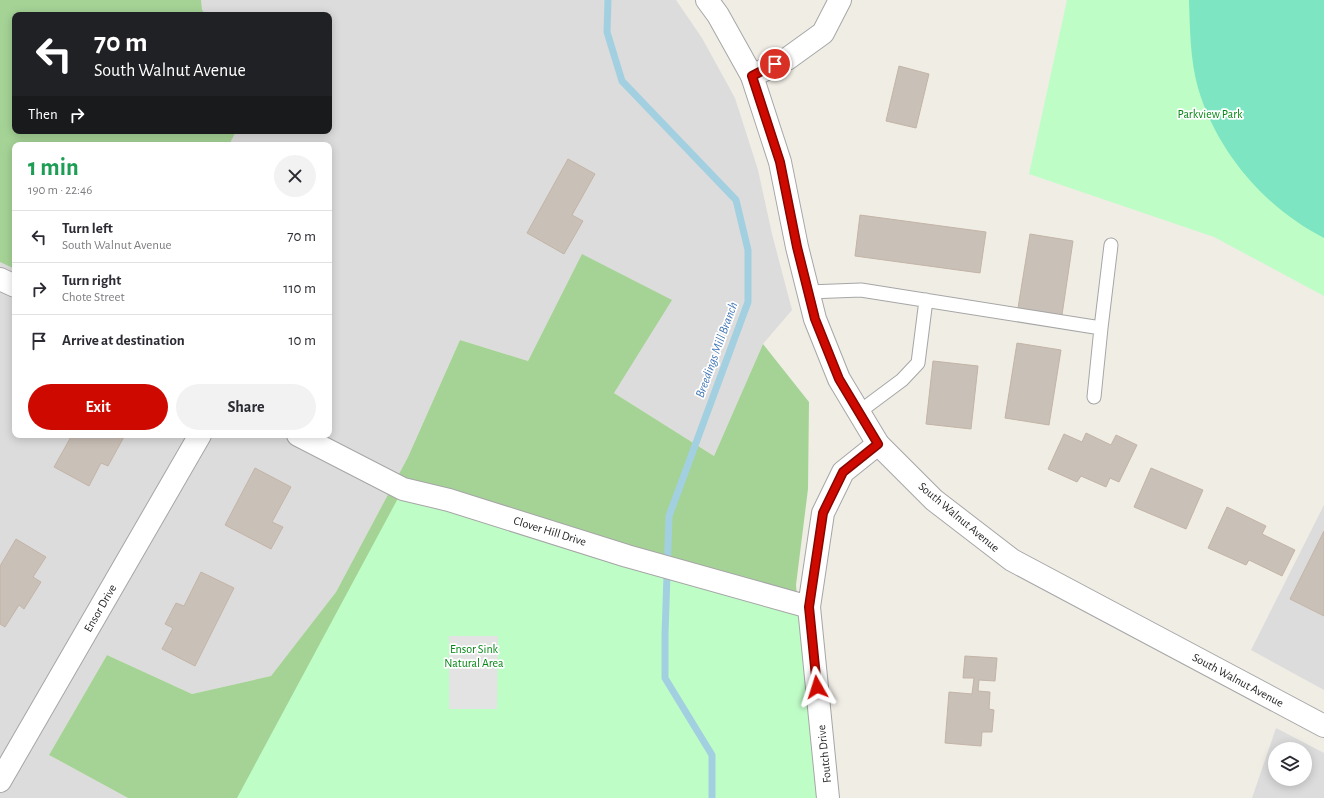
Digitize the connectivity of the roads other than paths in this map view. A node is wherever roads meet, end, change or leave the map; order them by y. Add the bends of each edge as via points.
1 (706, 0) edge
2 (840, 0) edge
3 (752, 76) junction
4 (1111, 246) dead end
5 (0, 279) edge
6 (12, 285) edge
7 (808, 292) junction
8 (926, 300) junction
9 (1101, 328) junction
10 (1094, 397) dead end
11 (859, 412) junction
12 (198, 438) edge
13 (304, 438) edge
14 (878, 444) junction
15 (809, 607) junction
16 (1324, 726) edge
17 (0, 781) edge
18 (828, 798) edge

1 - 3 street, South Walnut Avenue via 718,15
2 - 3 street via 823,33 787,59
3 - 7 street, South Walnut Avenue via 780,162
4 - 9 lane
5 - 6 street
7 - 8 lane via 861,290
7 - 11 street, South Walnut Avenue via 815,319 839,379
8 - 9 lane
8 - 11 lane via 918,363 902,380
9 - 10 lane
11 - 14 street, South Walnut Avenue
12 - 17 street, Ensor Drive
13 - 15 street, Clover Hill Drive via 403,489 449,500
14 - 15 street, Foutch Drive via 843,472 823,513
14 - 16 street, South Walnut Avenue via 934,500 1012,560
15 - 18 street, Foutch Drive

